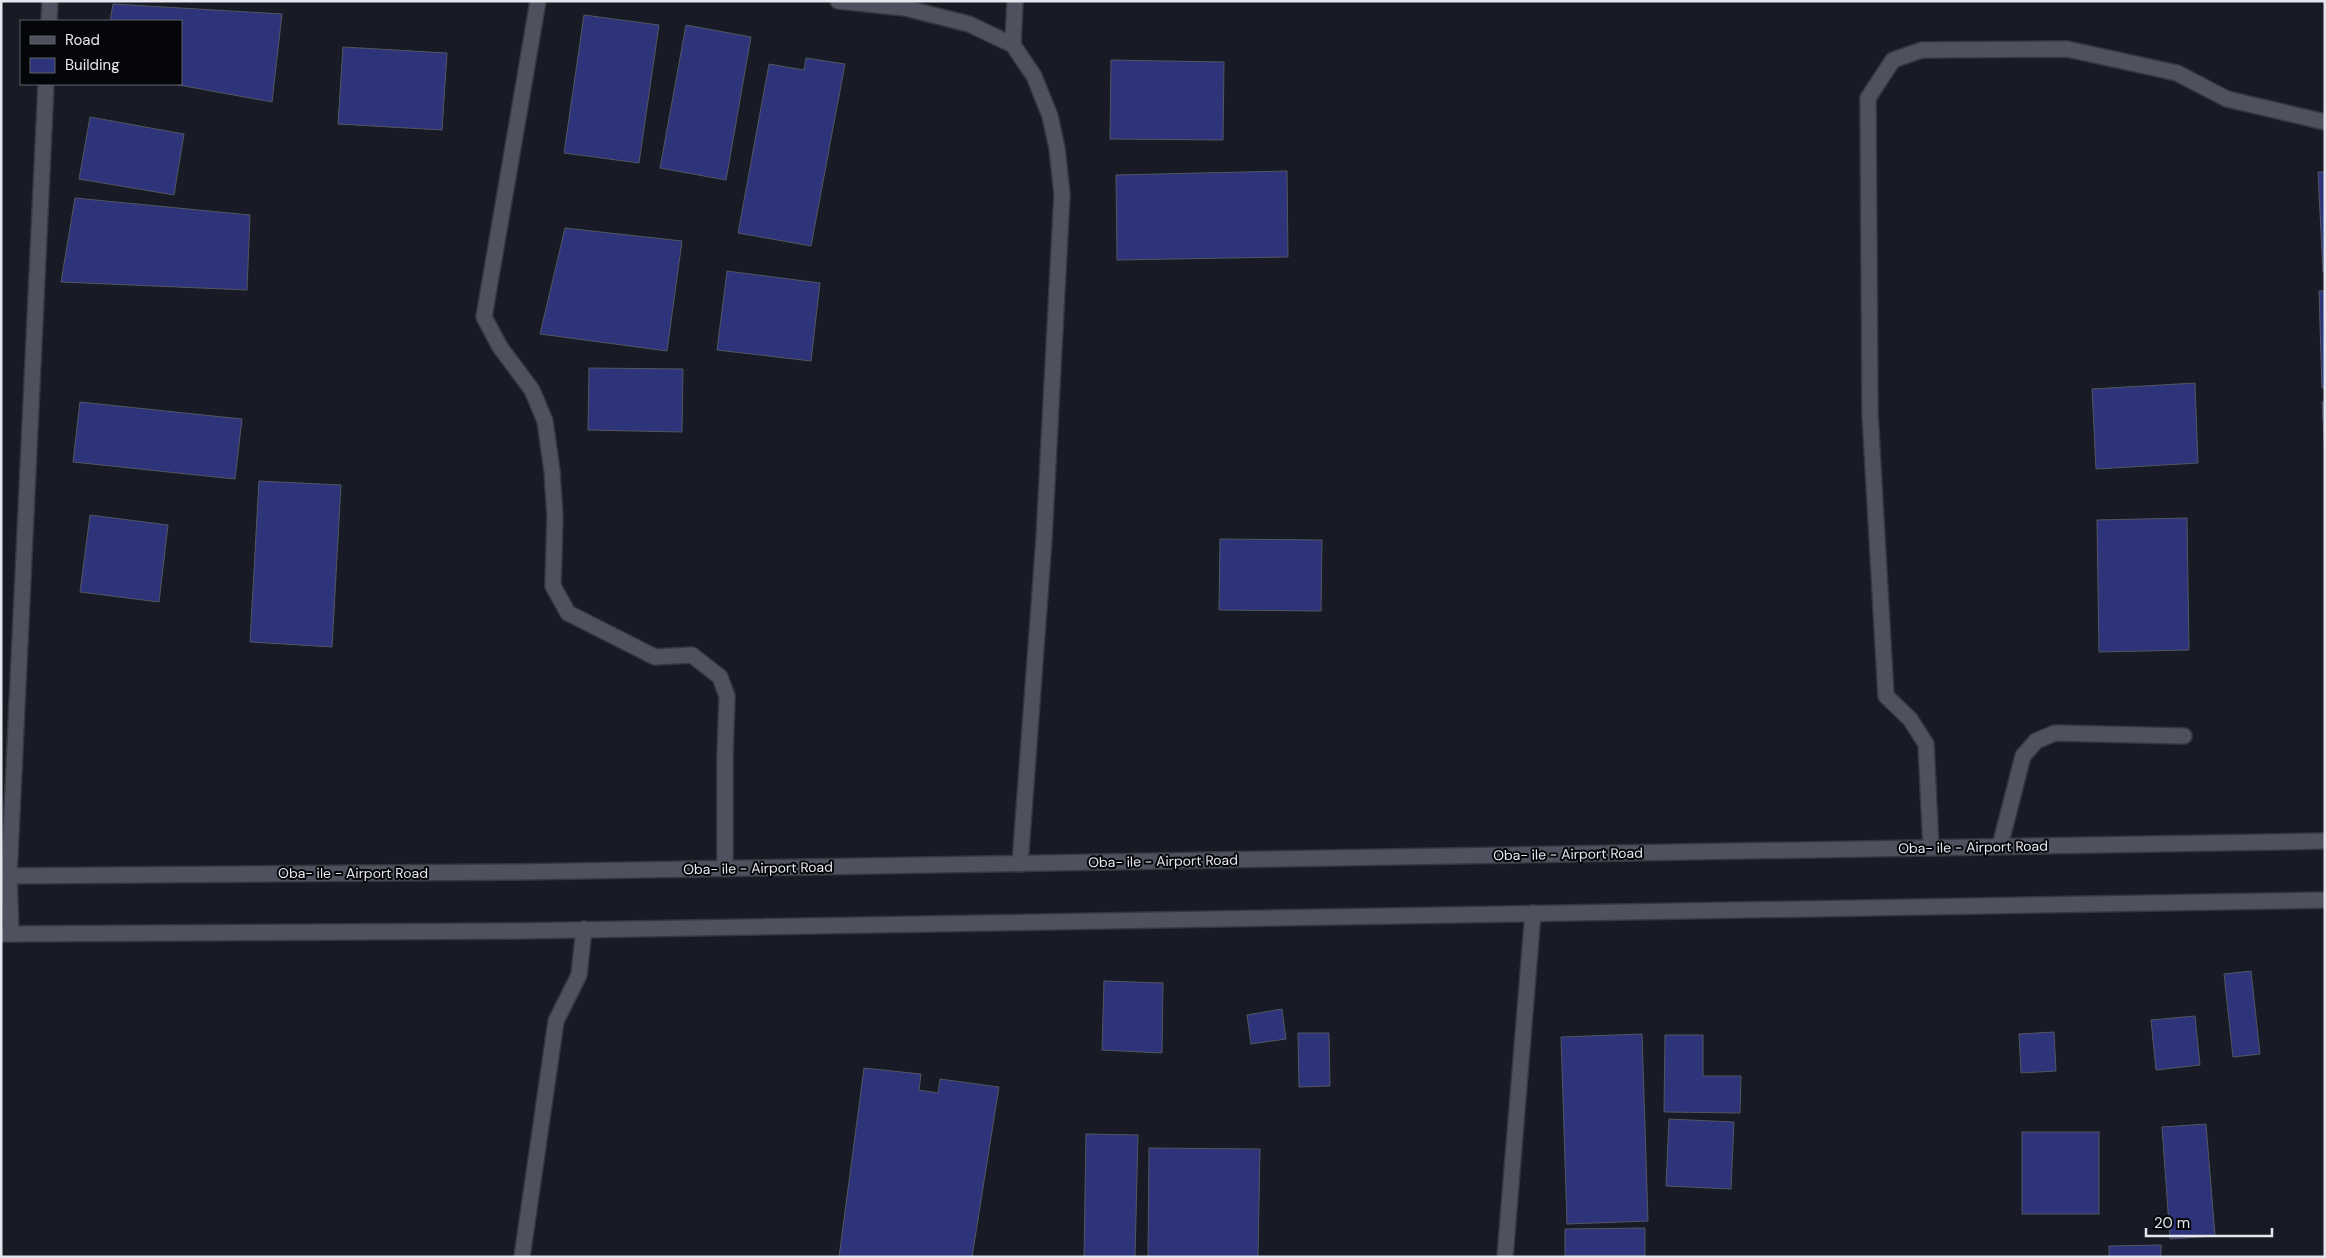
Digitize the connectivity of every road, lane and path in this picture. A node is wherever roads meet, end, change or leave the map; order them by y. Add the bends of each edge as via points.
1 (50, 1) edge
2 (538, 1) edge
3 (838, 1) edge
4 (1015, 1) edge
5 (49, 20) edge
6 (1013, 45) junction
7 (46, 85) edge
8 (2325, 122) edge
9 (2184, 736) dead end
10 (2325, 841) edge
11 (2000, 846) junction
12 (1932, 848) junction
13 (1020, 864) junction
14 (725, 868) junction
15 (5, 876) edge
16 (2325, 900) edge
17 (1533, 913) junction
18 (584, 929) junction
19 (6, 934) edge
20 (522, 1257) edge
21 (1505, 1257) edge

1 - 5 street
2 - 14 street via 484,317 500,347 532,390 545,421 555,517 554,586 568,613 655,657 692,655 720,677 727,696
3 - 6 street via 905,8 969,24
4 - 6 street
6 - 13 street via 1034,76 1050,116 1062,194 1044,539
7 - 15 street
8 - 12 street via 2227,99 2177,73 2067,49 1922,50 1893,60 1868,98 1870,414 1886,696 1910,719 1926,744
9 - 11 street via 2055,733 2036,741 2022,756
10 - 11 street, Oba- ile - Airport Road
11 - 12 street, Oba- ile - Airport Road
12 - 13 street, Oba- ile - Airport Road
13 - 14 street, Oba- ile - Airport Road
14 - 15 street, Oba- ile - Airport Road
15 - 19 street
16 - 17 street
17 - 18 street
17 - 21 street
18 - 19 street
18 - 20 street via 579,975 556,1021

